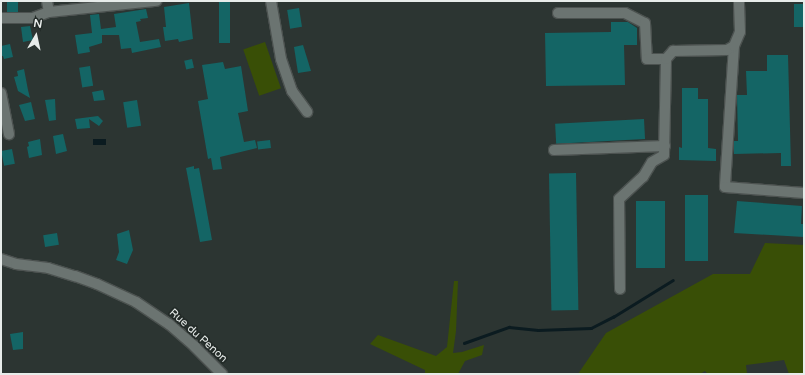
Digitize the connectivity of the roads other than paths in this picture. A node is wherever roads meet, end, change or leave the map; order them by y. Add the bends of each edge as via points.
1 (47, 1) edge
2 (156, 1) edge
3 (271, 1) edge
4 (739, 1) edge
5 (49, 12) junction
6 (558, 13) dead end
7 (1, 18) edge
8 (734, 46) junction
9 (666, 59) junction
10 (1, 94) edge
11 (307, 112) dead end
12 (10, 134) dead end
13 (554, 150) dead end
14 (664, 151) junction
15 (804, 193) edge
16 (1, 259) edge
17 (620, 289) dead end
18 (222, 374) edge

1 - 5 street
2 - 5 street
3 - 11 street via 281,59 292,91
4 - 8 street via 740,32
5 - 7 street via 33,18
6 - 9 street via 625,13 645,23 647,59
8 - 9 street via 728,50 674,51
8 - 15 street via 725,187
9 - 14 street
10 - 12 street
13 - 14 street
14 - 17 street via 652,162 643,178 619,199
16 - 18 street, Rue du Penon via 75,276 136,302 169,324

